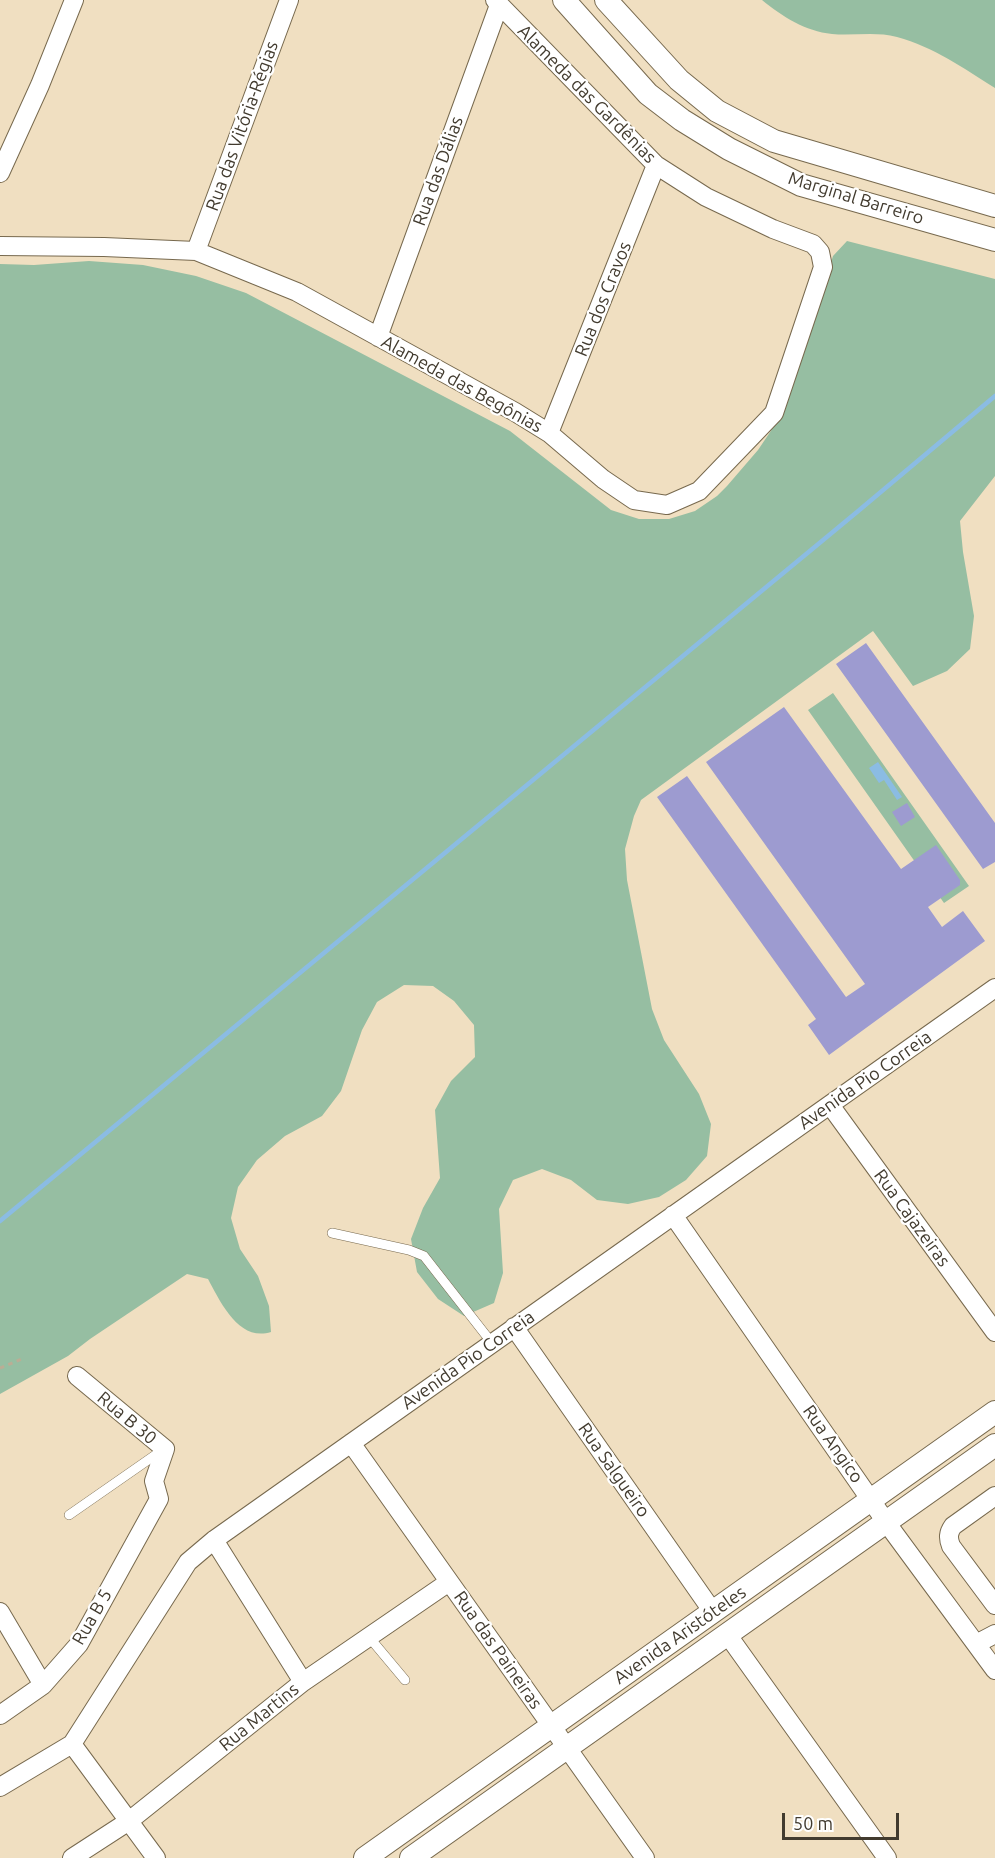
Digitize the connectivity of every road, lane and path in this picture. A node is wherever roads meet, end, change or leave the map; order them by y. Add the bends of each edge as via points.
1 (74, 0) edge
2 (289, 0) edge
3 (564, 0) edge
4 (606, 0) edge
5 (497, 2) edge
6 (656, 165) junction
7 (0, 173) edge
8 (995, 206) edge
9 (995, 240) edge
10 (813, 244) joint
11 (0, 246) edge
12 (196, 251) junction
13 (378, 337) junction
14 (549, 433) junction
15 (995, 988) edge
16 (830, 1105) junction
17 (673, 1215) junction
18 (332, 1233) dead end
19 (514, 1327) junction
20 (995, 1332) edge
21 (492, 1343) junction
22 (24, 1358) dead end
23 (0, 1368) edge
24 (78, 1376) dead end
25 (995, 1412) edge
26 (351, 1443) junction
27 (995, 1445) edge
28 (165, 1449) junction
29 (995, 1496) edge
30 (159, 1499) joint
31 (872, 1499) junction
32 (69, 1515) dead end
33 (886, 1522) junction
34 (214, 1540) junction
35 (449, 1582) junction
36 (995, 1605) edge
37 (0, 1612) edge
38 (713, 1612) junction
39 (727, 1634) junction
40 (995, 1634) edge
41 (369, 1637) junction
42 (976, 1644) junction
43 (995, 1670) edge
44 (405, 1680) dead end
45 (303, 1682) junction
46 (44, 1685) junction
47 (0, 1715) edge
48 (552, 1726) junction
49 (72, 1744) junction
50 (566, 1748) junction
51 (0, 1787) edge
52 (129, 1821) junction
53 (72, 1858) edge
54 (156, 1858) edge
55 (365, 1858) edge
56 (411, 1858) edge
57 (645, 1858) edge
58 (887, 1858) edge

1 - 7 street
2 - 12 street, Rua das Vitória-Régias
3 - 9 street, Marginal Barreiro via 648,94 729,149 801,185
4 - 8 street, Marginal Barreiro via 679,80 717,111 774,141
5 - 6 street, Alameda das Gardênias
5 - 13 street, Rua das Dálias
6 - 10 street, Alameda das Gardênias via 706,197
6 - 14 street, Rua dos Cravos
10 - 14 street, Alameda das Begônias via 820,252 823,267 774,413 699,491 667,505 634,500 603,480
11 - 12 street, Alameda das Begônias
12 - 13 street, Alameda das Begônias via 297,292
13 - 14 street, Alameda das Begônias
15 - 16 street, Avenida Pio Correia
16 - 17 street, Avenida Pio Correia
16 - 20 street, Rua Cajazeiras
17 - 19 street, Avenida Pio Correia
17 - 31 street, Rua Angico
18 - 21 lane via 424,1256
19 - 21 street, Avenida Pio Correia
19 - 38 street, Rua Salgueiro
21 - 26 street, Avenida Pio Correia
22 - 23 path
24 - 28 street, Rua B 30
25 - 31 street, Avenida Aristóteles
26 - 34 street, Avenida Pio Correia
26 - 35 street, Rua das Paineiras
27 - 33 street, Avenida Aristóteles
28 - 30 street, Rua B 30 via 154,1481
28 - 32 lane
29 - 36 street via 953,1526 948,1539
30 - 46 street, Rua B 5 via 79,1644
31 - 33 street, Rua Angico
31 - 38 street, Avenida Aristóteles
33 - 39 street, Avenida Aristóteles
33 - 42 street, Rua Angico
34 - 45 street
34 - 49 street, Avenida Pio Correia via 188,1562
35 - 41 street, Rua Martins
35 - 48 street, Rua das Paineiras
37 - 46 street
38 - 48 street, Avenida Aristóteles
39 - 50 street, Avenida Aristóteles
39 - 58 street
40 - 42 street
41 - 44 lane
41 - 45 street, Rua Martins
42 - 43 street, Rua Angico
45 - 52 street, Rua Martins
46 - 47 street, Rua B 5
48 - 50 street, Rua das Paineiras
48 - 55 street, Avenida Aristóteles
49 - 51 street, Avenida Pio Correia
49 - 52 street
50 - 56 street, Avenida Aristóteles
50 - 57 street, Rua das Paineiras
52 - 53 street, Rua Martins
52 - 54 street

